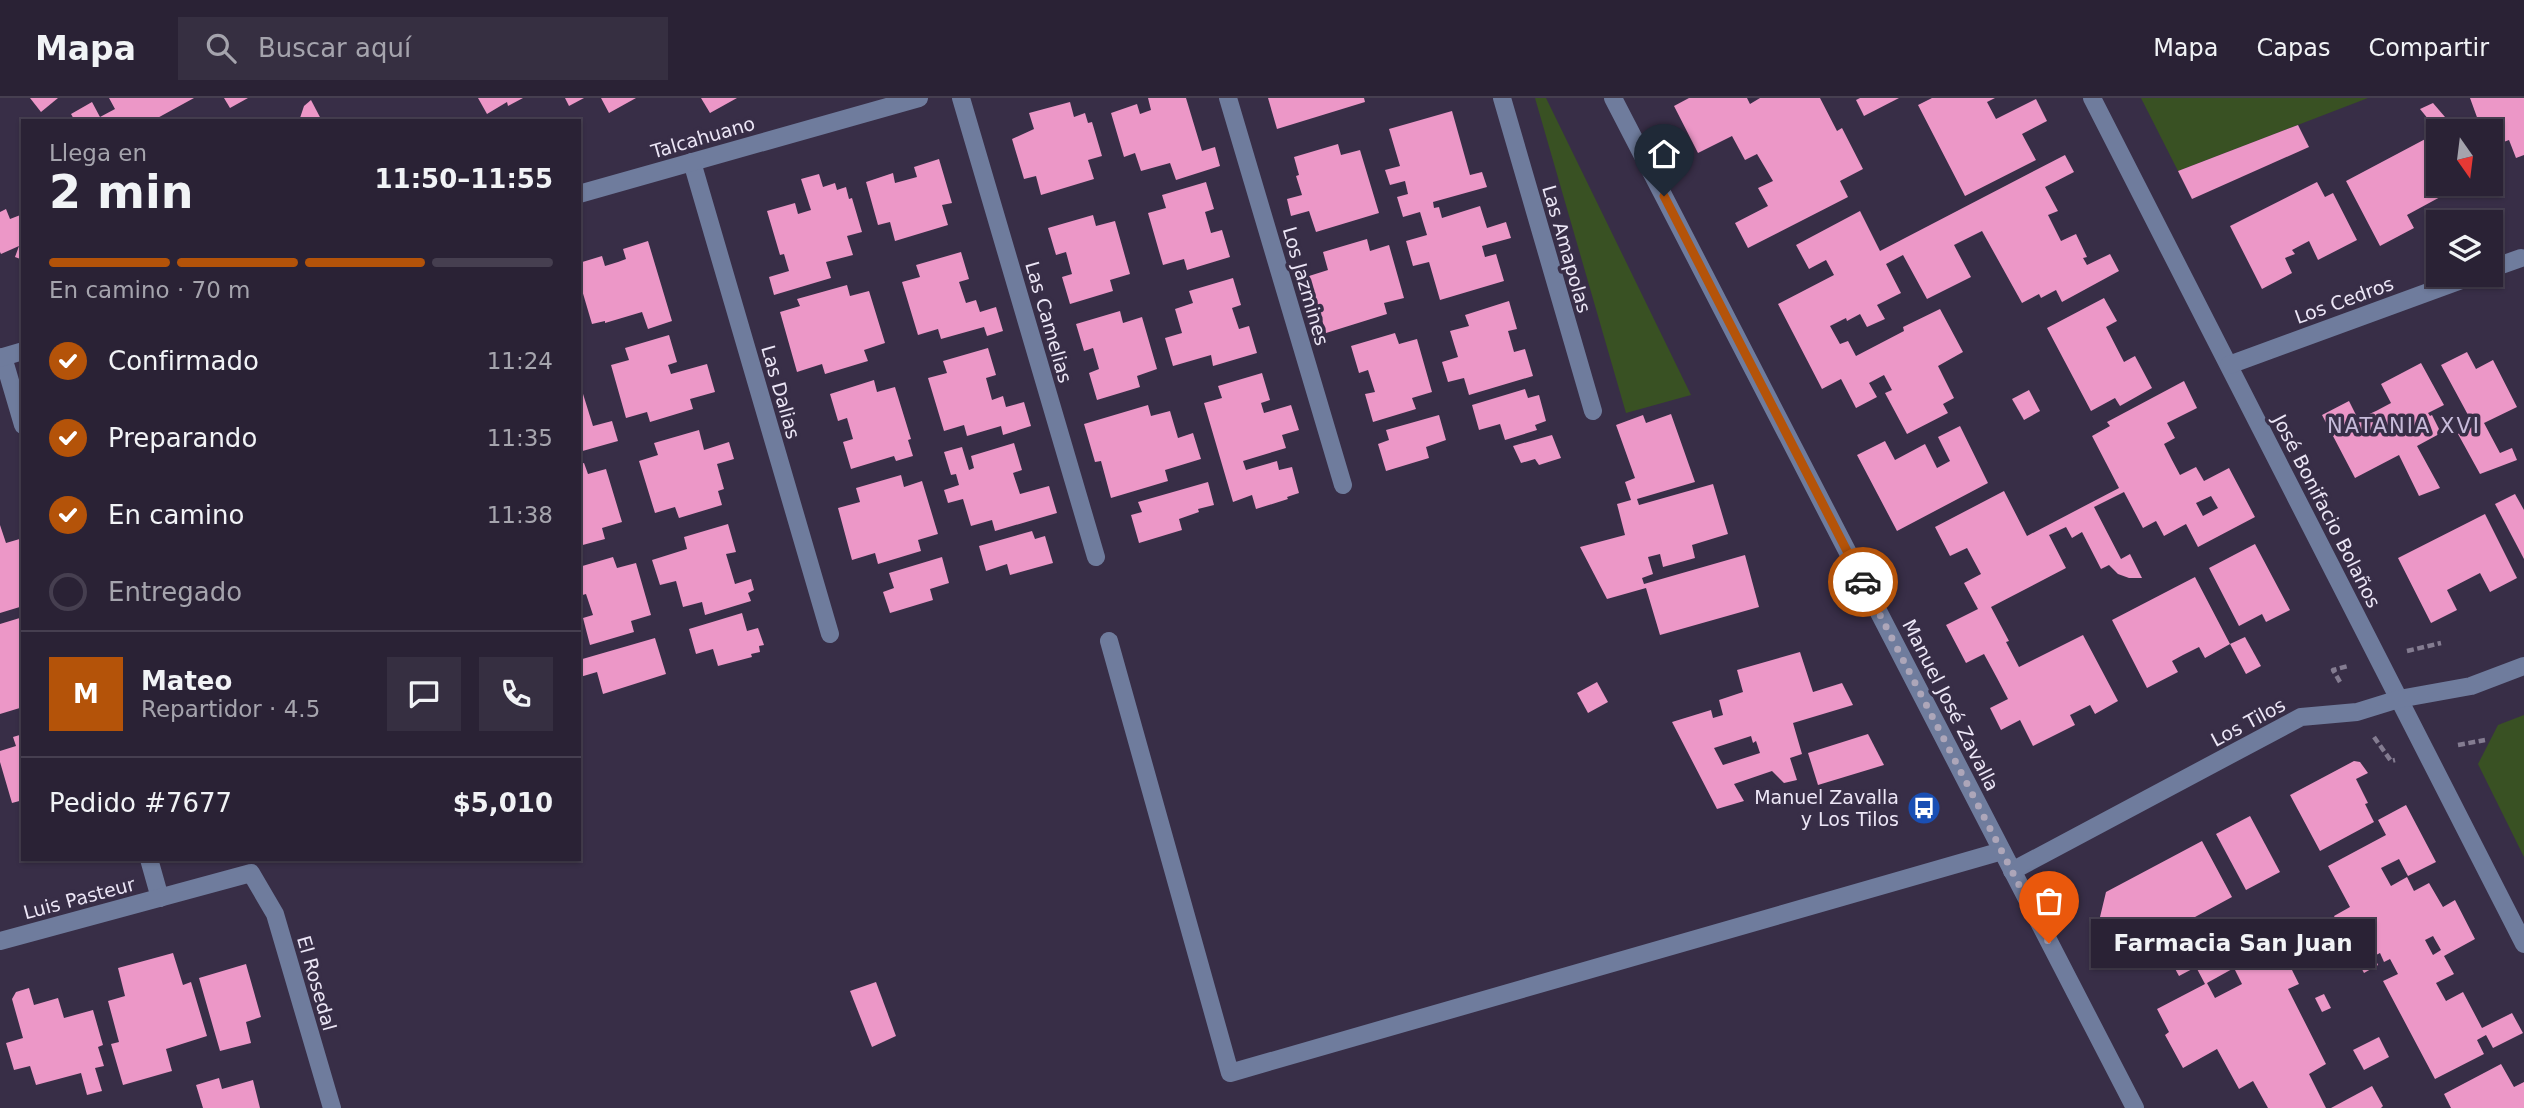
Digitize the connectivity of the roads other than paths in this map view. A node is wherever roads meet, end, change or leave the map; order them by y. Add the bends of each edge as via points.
1 (919, 98) edge
2 (961, 98) edge
3 (1228, 98) edge
4 (1502, 98) edge
5 (1613, 98) edge
6 (2092, 98) edge
7 (692, 162) junction
8 (581, 193) edge
9 (2521, 258) dead end
10 (2503, 264) edge
11 (2442, 287) edge
12 (21, 352) edge
13 (1, 357) edge
14 (2229, 365) junction
15 (1593, 411) dead end
16 (21, 419) edge
17 (1343, 485) dead end
18 (1096, 557) dead end
19 (830, 634) dead end
20 (1109, 641) dead end
21 (2524, 666) edge
22 (2399, 699) junction
23 (2002, 851) junction
24 (150, 861) edge
25 (2012, 871) junction
26 (251, 873) joint
27 (160, 898) junction
28 (0, 941) edge
29 (2524, 944) edge
30 (332, 1108) edge
31 (2135, 1108) edge

1 - 7 street, Talcahuano
2 - 18 street, Las Camelias
3 - 17 street, Los Jazmines
4 - 15 street, Las Amapolas
5 - 23 street, Manuel José Zavalla
6 - 14 street, José Bonifacio Bolaños
7 - 8 street, Talcahuano
7 - 19 street, Las Dalias
9 - 10 street
11 - 14 street, Los Cedros
12 - 13 street
13 - 16 street
14 - 22 street, José Bonifacio Bolaños
20 - 23 street via 1230,1073
21 - 22 street, Los Tilos via 2471,686
22 - 25 street, Los Tilos via 2357,712 2301,717
22 - 29 street, José Bonifacio Bolaños
23 - 25 street, Manuel José Zavalla
24 - 27 street
25 - 31 street, Manuel José Zavalla
26 - 27 street, Luis Pasteur
26 - 30 street, El Rosedal via 275,914
27 - 28 street, Luis Pasteur

